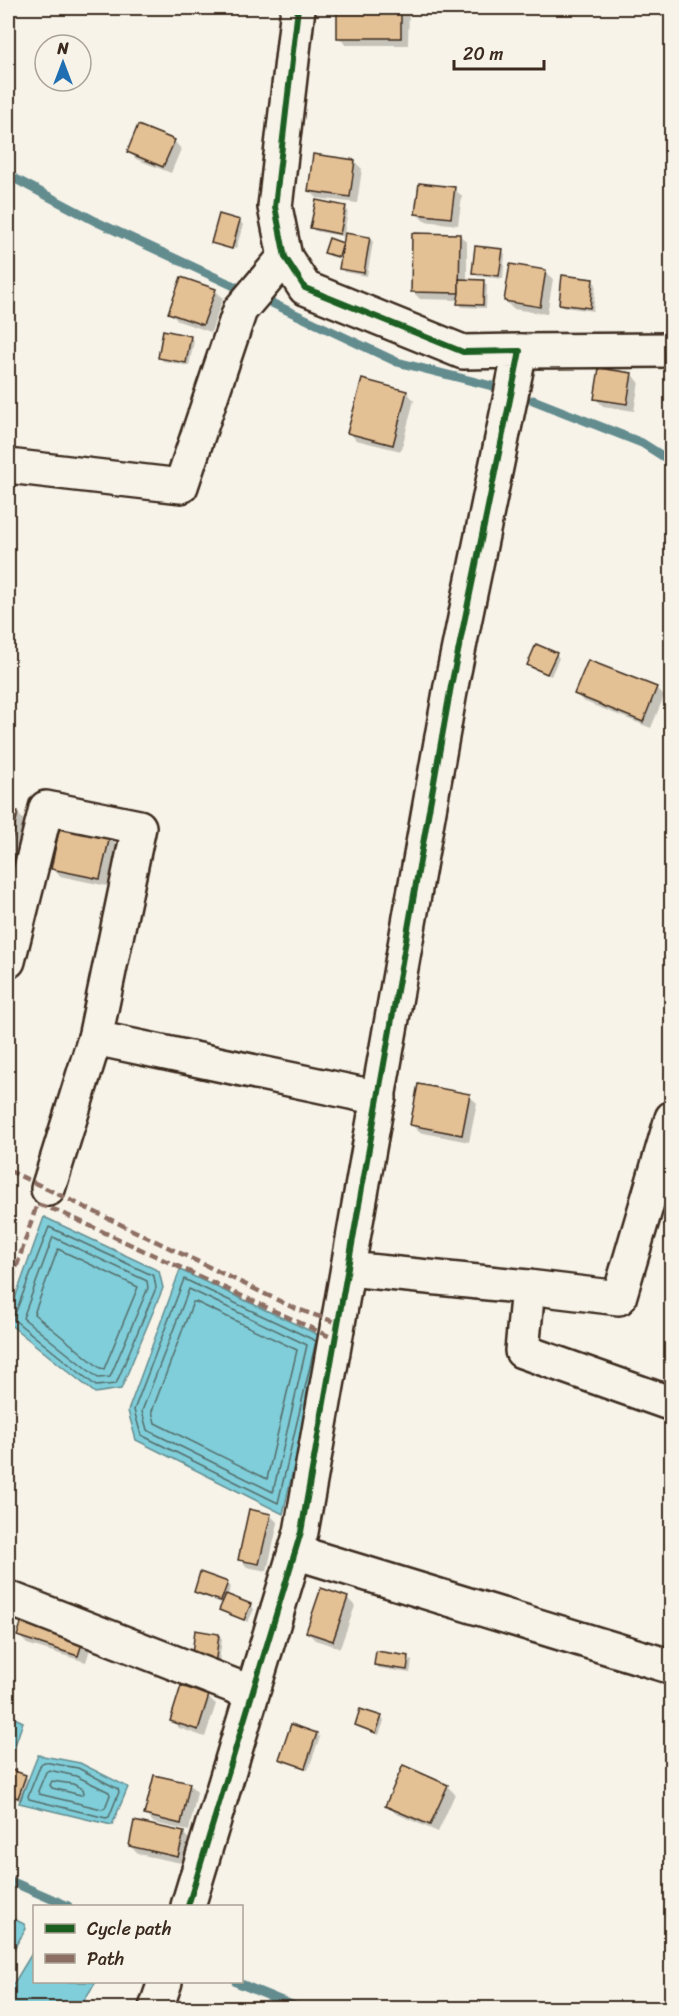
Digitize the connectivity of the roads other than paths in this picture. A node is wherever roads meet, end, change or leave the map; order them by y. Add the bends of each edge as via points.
1 (298, 8) edge
2 (285, 257) junction
3 (672, 350) edge
4 (520, 351) junction
5 (8, 465) edge
6 (8, 961) edge
7 (95, 1038) junction
8 (379, 1098) junction
9 (672, 1118) edge
10 (48, 1189) dead end
11 (348, 1269) junction
12 (528, 1287) junction
13 (672, 1404) edge
14 (295, 1552) junction
15 (8, 1598) edge
16 (672, 1667) edge
17 (252, 1693) junction
18 (188, 1905) edge
19 (165, 1983) edge
20 (156, 2008) edge

1 - 2 street via 275,207
2 - 4 street via 305,288 463,352
2 - 5 street via 240,310 181,486
3 - 4 street
4 - 8 street via 451,686
6 - 7 street via 46,808 139,827
7 - 8 street
7 - 10 street
8 - 11 street
9 - 12 street via 619,1298
11 - 12 street
11 - 14 street
12 - 13 street via 522,1351
14 - 16 street
14 - 17 street
15 - 17 street
17 - 18 street
19 - 20 street

